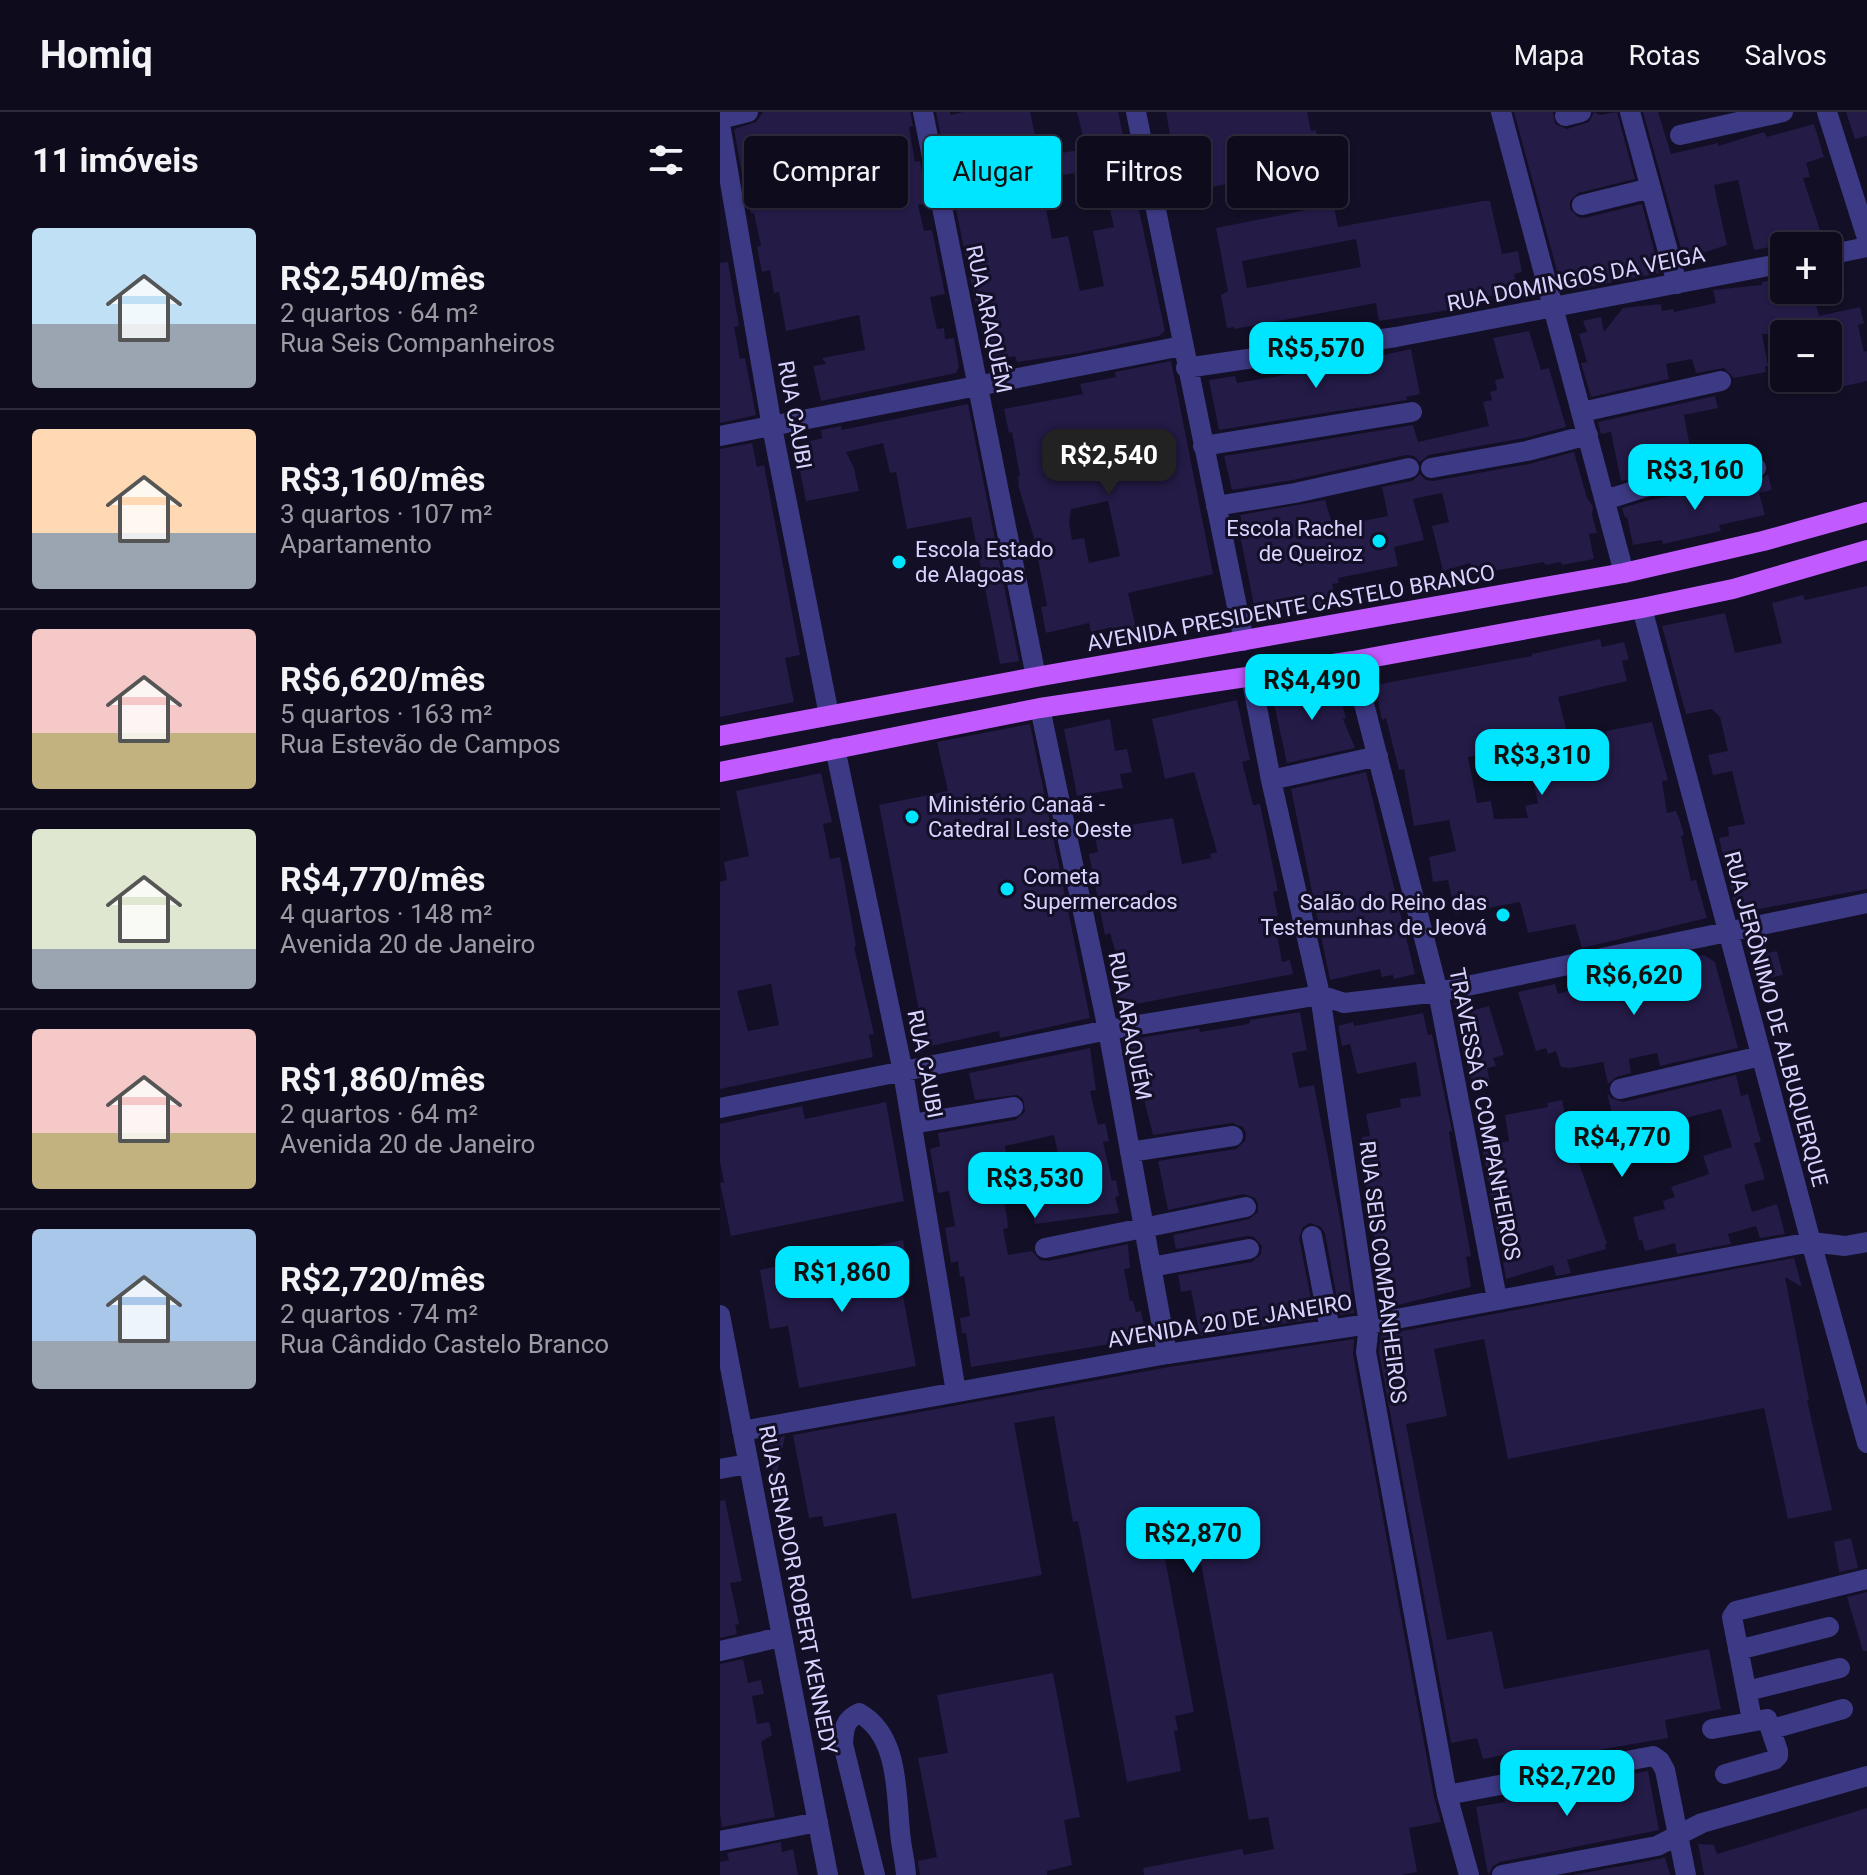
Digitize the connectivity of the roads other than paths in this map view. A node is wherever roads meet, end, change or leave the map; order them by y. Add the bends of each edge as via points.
1 (748, 112) edge
2 (923, 112) edge
3 (1136, 112) edge
4 (1501, 112) edge
5 (1630, 112) edge
6 (1783, 112) edge
7 (1827, 112) edge
8 (720, 121) edge
9 (1680, 135) dead end
10 (1651, 188) junction
11 (1582, 205) dead end
12 (1867, 238) edge
13 (1867, 247) edge
14 (1842, 252) edge
15 (1770, 266) edge
16 (1677, 284) junction
17 (1554, 307) junction
18 (1182, 346) junction
19 (1186, 368) junction
20 (1721, 381) dead end
21 (978, 386) junction
22 (1412, 412) dead end
23 (1582, 412) junction
24 (772, 427) junction
25 (1588, 435) junction
26 (720, 436) edge
27 (1203, 446) junction
28 (1409, 468) dead end
29 (1431, 468) dead end
30 (1756, 468) dead end
31 (1605, 500) junction
32 (1216, 506) junction
33 (1867, 512) edge
34 (1867, 550) edge
35 (1624, 573) junction
36 (1642, 608) junction
37 (1244, 641) junction
38 (1353, 661) junction
39 (1251, 676) junction
40 (1036, 677) junction
41 (1040, 708) junction
42 (829, 715) junction
43 (720, 736) edge
44 (835, 748) junction
45 (1378, 756) junction
46 (720, 772) edge
47 (1271, 780) junction
48 (1867, 903) edge
49 (1727, 931) junction
50 (1438, 992) junction
51 (1320, 995) junction
52 (1108, 1030) junction
53 (1761, 1056) junction
54 (903, 1072) junction
55 (1620, 1089) dead end
56 (1013, 1107) dead end
57 (720, 1108) edge
58 (912, 1124) junction
59 (1233, 1136) dead end
60 (1130, 1152) junction
61 (1246, 1207) dead end
62 (1144, 1228) junction
63 (1312, 1236) dead end
64 (1811, 1242) junction
65 (1867, 1242) edge
66 (1045, 1248) dead end
67 (1249, 1249) dead end
68 (1151, 1267) junction
69 (1497, 1299) junction
70 (720, 1315) edge
71 (1369, 1324) junction
72 (1330, 1330) junction
73 (1167, 1354) junction
74 (956, 1392) junction
75 (742, 1431) junction
76 (1867, 1443) edge
77 (748, 1464) junction
78 (720, 1469) edge
79 (1867, 1579) edge
80 (1829, 1627) dead end
81 (781, 1637) junction
82 (1738, 1650) junction
83 (720, 1651) edge
84 (1840, 1668) dead end
85 (1747, 1691) junction
86 (1843, 1709) dead end
87 (1752, 1720) junction
88 (1712, 1729) dead end
89 (1772, 1729) junction
90 (1725, 1774) dead end
91 (1867, 1776) edge
92 (1447, 1795) junction
93 (818, 1822) junction
94 (1679, 1835) junction
95 (720, 1841) edge
96 (828, 1875) edge
97 (875, 1875) edge
98 (906, 1875) edge
99 (1469, 1875) edge
100 (1502, 1875) edge
101 (1686, 1875) edge

1 - 8 street
2 - 21 street, RUA ARAQUÉM
3 - 18 street
4 - 17 street
5 - 10 street
6 - 9 street
7 - 12 street
8 - 24 street, RUA CAUBI
10 - 11 street
10 - 16 street
13 - 14 street
15 - 16 street, RUA DOMINGOS DA VEIGA
16 - 17 street, RUA DOMINGOS DA VEIGA
17 - 19 street, RUA DOMINGOS DA VEIGA
17 - 23 street
18 - 19 street
18 - 21 street
19 - 27 street
20 - 23 street
21 - 24 street
21 - 40 street, RUA ARAQUÉM
22 - 27 street
23 - 25 street
24 - 26 street
24 - 42 street, RUA CAUBI
25 - 29 street
25 - 31 street
27 - 32 street
28 - 32 street
30 - 31 street via 1646,487
31 - 35 street
32 - 37 street
33 - 35 main road, AVENIDA PRESIDENTE CASTELO BRANCO
34 - 36 main road via 1733,589
35 - 37 main road, AVENIDA PRESIDENTE CASTELO BRANCO
36 - 38 main road
36 - 49 street, RUA JERÔNIMO DE ALBUQUERQUE
37 - 40 main road, AVENIDA PRESIDENTE CASTELO BRANCO
38 - 39 main road
38 - 45 street, TRAVESSA 6 COMPANHEIROS
39 - 41 main road
39 - 47 street, RUA SEIS COMPANHEIROS
40 - 42 main road, AVENIDA PRESIDENTE CASTELO BRANCO
41 - 44 main road
41 - 52 street, RUA ARAQUÉM
42 - 43 main road, AVENIDA PRESIDENTE CASTELO BRANCO
44 - 46 main road
44 - 54 street, RUA CAUBI
45 - 47 street
45 - 50 street, TRAVESSA 6 COMPANHEIROS
47 - 51 street, RUA SEIS COMPANHEIROS
48 - 49 street
49 - 50 street
49 - 53 street, RUA JERÔNIMO DE ALBUQUERQUE
50 - 51 street via 1344,1003
50 - 69 street, TRAVESSA 6 COMPANHEIROS
51 - 52 street
51 - 71 street, RUA SEIS COMPANHEIROS
52 - 54 street
52 - 60 street, RUA ARAQUÉM
53 - 55 street
53 - 64 street, RUA JERÔNIMO DE ALBUQUERQUE
54 - 57 street
54 - 58 street, RUA CAUBI
56 - 58 street
58 - 74 street, RUA CAUBI
59 - 60 street
60 - 62 street, RUA ARAQUÉM
61 - 62 street
62 - 66 street
62 - 68 street, RUA ARAQUÉM
63 - 72 street
64 - 65 street, AVENIDA 20 DE JANEIRO
64 - 69 street, AVENIDA 20 DE JANEIRO
64 - 76 street, RUA JERÔNIMO DE ALBUQUERQUE
67 - 68 street
68 - 73 street, RUA ARAQUÉM
69 - 71 street, AVENIDA 20 DE JANEIRO
70 - 75 street, RUA SENADOR ROBERT KENNEDY
71 - 72 street, AVENIDA 20 DE JANEIRO
71 - 92 street, RUA SEIS COMPANHEIROS via 1366,1352
72 - 73 street, AVENIDA 20 DE JANEIRO
73 - 74 street, AVENIDA 20 DE JANEIRO
74 - 75 street, AVENIDA 20 DE JANEIRO
75 - 77 street, RUA SENADOR ROBERT KENNEDY
77 - 78 street
77 - 81 street, RUA SENADOR ROBERT KENNEDY
79 - 82 street via 1736,1611 1732,1617
80 - 82 street
81 - 83 street
81 - 93 street, RUA SENADOR ROBERT KENNEDY
82 - 85 street
84 - 85 street
85 - 87 street
86 - 89 street
87 - 88 street
87 - 89 street via 1767,1719
89 - 90 street via 1778,1756 1774,1760
91 - 94 street via 1702,1823
92 - 94 street via 1653,1756 1665,1770
92 - 99 street, RUA SEIS COMPANHEIROS
93 - 95 street
93 - 96 street, RUA SENADOR ROBERT KENNEDY
94 - 100 street via 1657,1846
94 - 101 street
97 - 98 street via 843,1744 844,1727 859,1713 883,1736 893,1768

